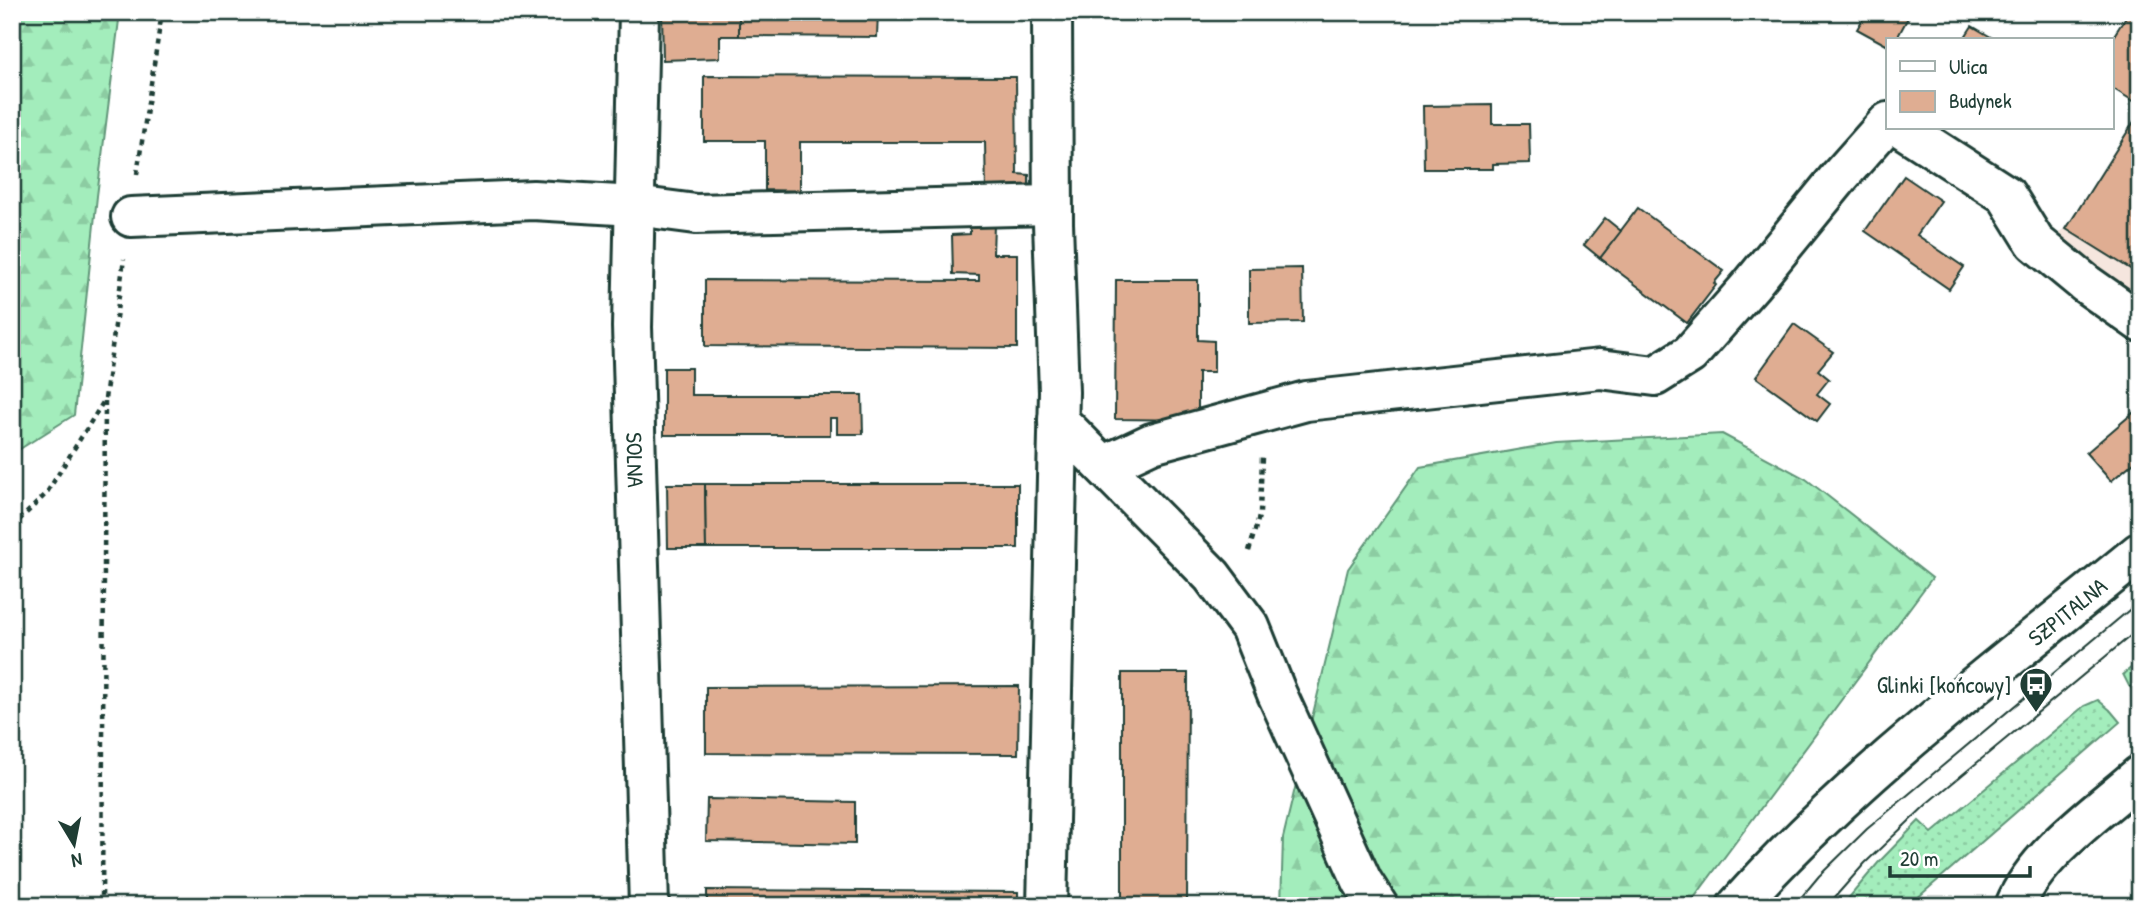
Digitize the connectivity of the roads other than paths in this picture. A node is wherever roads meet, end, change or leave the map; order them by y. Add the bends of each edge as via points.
1 (639, 12) edge
2 (1052, 12) edge
3 (1886, 124) edge
4 (1905, 130) edge
5 (1052, 205) junction
6 (635, 206) junction
7 (131, 217) road end
8 (2140, 322) edge
9 (1058, 420) junction
10 (1105, 465) junction
11 (2140, 552) edge
12 (2140, 775) edge
13 (649, 906) edge
14 (1047, 906) edge
15 (1378, 906) edge
16 (1737, 906) edge
17 (2015, 906) edge

1 - 6 street, SOLNA
2 - 5 street
3 - 10 street via 1690,354 1655,376 1600,369 1306,401 1152,443
4 - 8 street via 2006,195 2035,242
5 - 6 street via 696,214
5 - 9 street
6 - 7 street via 533,200
6 - 13 street, SOLNA via 632,327
9 - 10 street
9 - 14 street
10 - 15 street via 1212,576 1250,627 1362,881
11 - 16 street, SZPITALNA via 1896,751 1816,823
12 - 17 street via 2043,860 2022,887

